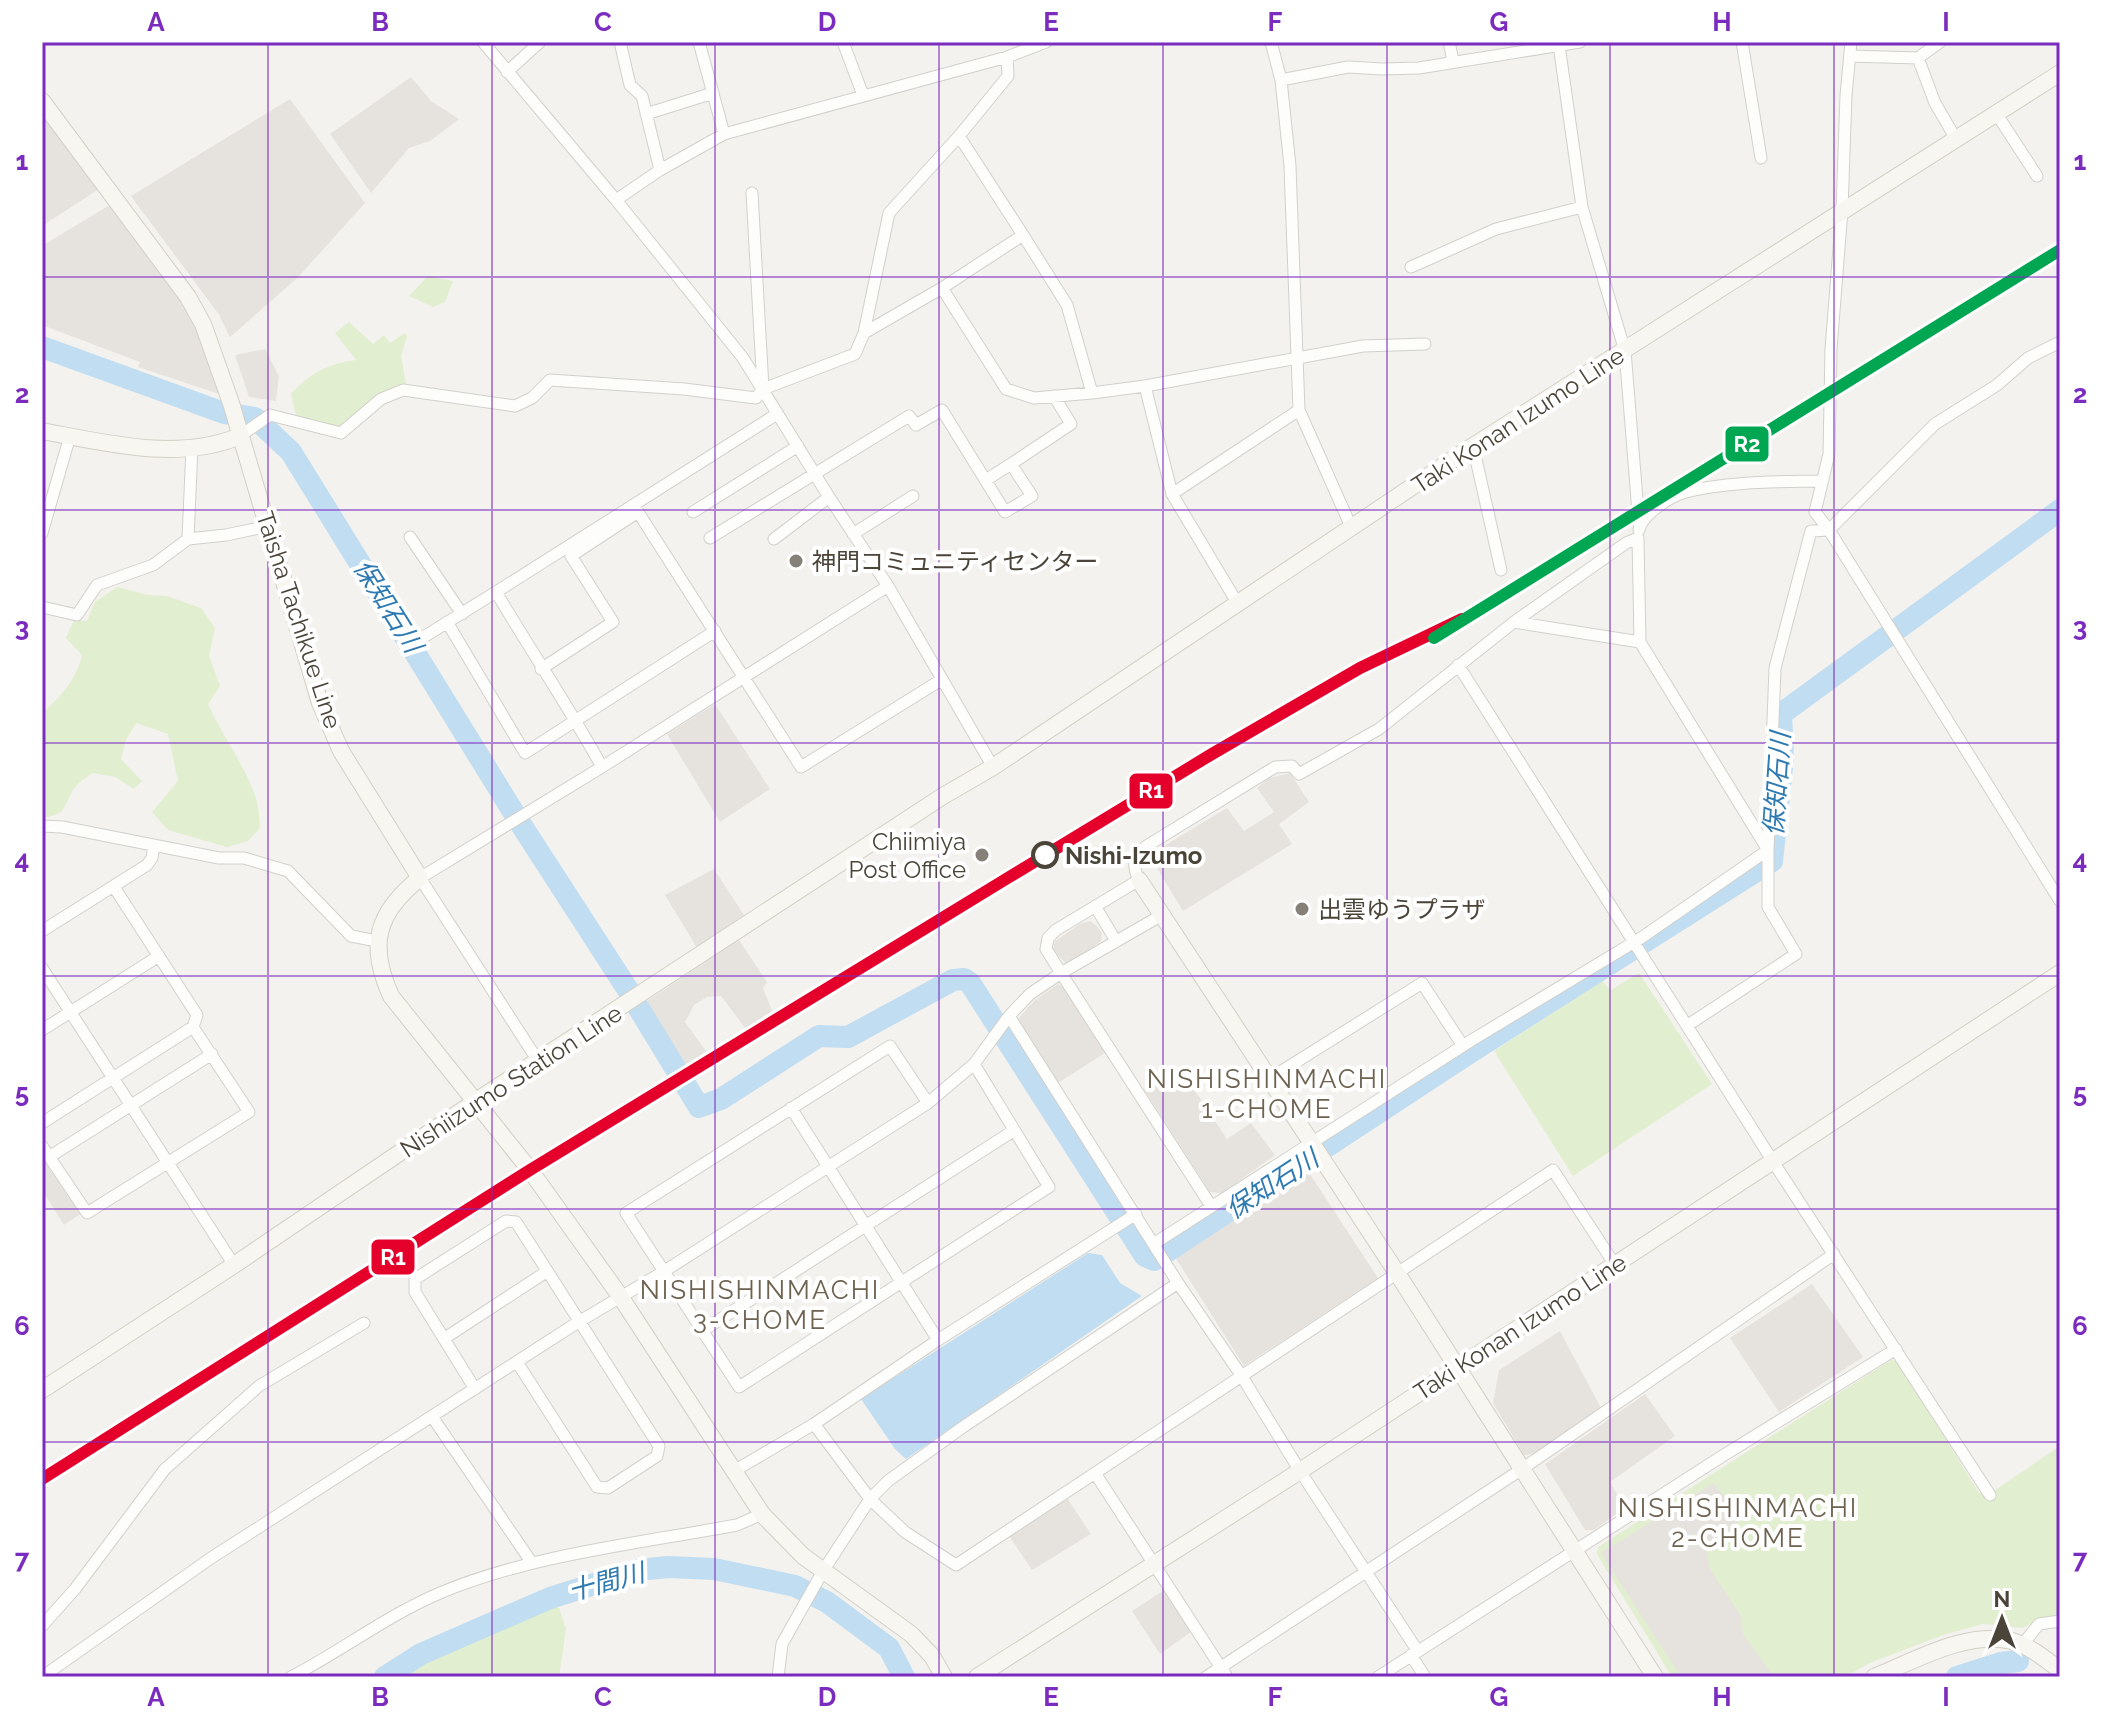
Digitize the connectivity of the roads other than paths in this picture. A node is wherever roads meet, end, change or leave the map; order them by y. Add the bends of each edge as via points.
1 (483, 42) edge
2 (540, 42) edge
3 (620, 42) edge
4 (699, 42) edge
5 (843, 42) edge
6 (1046, 42) edge
7 (1271, 42) edge
8 (1449, 42) edge
9 (1580, 42) edge
10 (1742, 42) edge
11 (1851, 42) edge
12 (1940, 42) edge
13 (1559, 45) junction
14 (1850, 56) junction
15 (1007, 57) junction
16 (1918, 58) junction
17 (1453, 61) junction
18 (507, 72) junction
19 (2060, 73) edge
20 (1281, 80) junction
21 (713, 93) junction
22 (863, 95) junction
23 (42, 101) edge
24 (1996, 113) junction
25 (646, 114) junction
26 (724, 134) junction
27 (959, 136) junction
28 (1956, 139) junction
29 (1761, 158) dead end
30 (660, 170) junction
31 (2037, 176) dead end
32 (752, 193) dead end
33 (616, 200) junction
34 (1582, 207) junction
35 (1842, 210) junction
36 (1023, 235) junction
37 (1411, 267) dead end
38 (942, 288) junction
39 (864, 333) junction
40 (2060, 342) edge
41 (1425, 344) dead end
42 (1625, 351) junction
43 (1296, 356) junction
44 (1145, 386) junction
45 (763, 389) junction
46 (1092, 393) junction
47 (1054, 396) junction
48 (1299, 410) junction
49 (777, 414) junction
50 (243, 428) junction
51 (42, 431) edge
52 (70, 436) junction
53 (798, 446) junction
54 (1473, 446) junction
55 (192, 447) junction
56 (1011, 464) junction
57 (814, 473) junction
58 (986, 480) junction
59 (1822, 481) junction
60 (1172, 494) junction
61 (913, 496) dead end
62 (829, 497) junction
63 (693, 512) dead end
64 (629, 513) junction
65 (1639, 524) junction
66 (269, 526) junction
67 (1352, 529) junction
68 (1829, 530) junction
69 (42, 533) edge
70 (853, 534) junction
71 (410, 537) dead end
72 (710, 538) dead end
73 (1638, 538) junction
74 (188, 539) junction
75 (774, 539) dead end
76 (1501, 570) dead end
77 (888, 586) junction
78 (496, 592) junction
79 (1238, 604) junction
80 (42, 607) edge
81 (462, 614) junction
82 (447, 622) junction
83 (1514, 622) junction
84 (715, 631) junction
85 (422, 638) dead end
86 (1640, 642) junction
87 (1458, 665) junction
88 (541, 669) junction
89 (743, 676) junction
90 (941, 680) junction
91 (577, 721) junction
92 (602, 767) junction
93 (987, 770) junction
94 (42, 826) edge
95 (154, 845) junction
96 (1768, 850) junction
97 (420, 878) junction
98 (1139, 880) junction
99 (114, 887) junction
100 (2060, 901) edge
101 (1095, 906) junction
102 (1162, 915) junction
103 (42, 931) edge
104 (377, 941) junction
105 (1116, 941) junction
106 (1635, 941) junction
107 (159, 956) junction
108 (42, 968) edge
109 (1061, 973) junction
110 (2060, 973) edge
111 (70, 1012) junction
112 (1009, 1016) junction
113 (1688, 1025) junction
114 (193, 1027) junction
115 (42, 1030) edge
116 (1463, 1046) junction
117 (212, 1054) junction
118 (538, 1061) junction
119 (974, 1064) junction
120 (114, 1078) junction
121 (1269, 1079) junction
122 (476, 1101) junction
123 (928, 1103) junction
124 (131, 1106) junction
125 (791, 1108) junction
126 (42, 1123) edge
127 (1013, 1131) junction
128 (1310, 1142) junction
129 (42, 1146) edge
130 (49, 1157) junction
131 (1772, 1160) junction
132 (167, 1161) junction
133 (829, 1168) junction
134 (1211, 1206) junction
135 (1136, 1214) junction
136 (865, 1226) junction
137 (1155, 1243) junction
138 (1834, 1254) junction
139 (234, 1265) junction
140 (1615, 1265) junction
141 (546, 1272) junction
142 (663, 1272) junction
143 (1397, 1273) junction
144 (1178, 1283) junction
145 (902, 1284) junction
146 (620, 1296) junction
147 (580, 1321) junction
148 (364, 1323) dead end
149 (702, 1331) junction
150 (445, 1338) junction
151 (938, 1340) junction
152 (1896, 1349) junction
153 (517, 1362) junction
154 (1457, 1368) junction
155 (1241, 1375) junction
156 (475, 1389) junction
157 (42, 1390) edge
158 (433, 1418) junction
159 (814, 1424) junction
160 (1522, 1469) junction
161 (734, 1471) junction
162 (1300, 1471) junction
163 (1095, 1473) junction
164 (1990, 1495) dead end
165 (870, 1499) junction
166 (762, 1514) junction
167 (1575, 1551) junction
168 (532, 1563) junction
169 (1154, 1566) junction
170 (823, 1571) junction
171 (1367, 1572) junction
172 (2060, 1621) edge
173 (42, 1626) edge
174 (2022, 1645) junction
175 (1414, 1653) junction
176 (2060, 1670) edge
177 (1224, 1672) edge
178 (42, 1677) edge
179 (291, 1677) edge
180 (778, 1677) edge
181 (944, 1677) edge
182 (977, 1677) edge
183 (1206, 1677) edge
184 (1378, 1677) edge
185 (1425, 1677) edge
186 (1655, 1677) edge
187 (1874, 1677) edge

1 - 18 street
2 - 18 street
3 - 25 street via 630,85 642,96
4 - 21 street
5 - 22 street
6 - 15 street
7 - 20 street
8 - 17 street
9 - 13 street
10 - 29 street
11 - 14 street
12 - 16 street
13 - 17 street
13 - 34 street
14 - 16 street
14 - 35 street
15 - 22 street
15 - 27 street via 1008,76
16 - 28 street
17 - 20 street via 1419,68 1348,67
18 - 33 street
19 - 24 main road, Taki Konan Izumo Line
20 - 43 street via 1290,166
21 - 25 street
21 - 26 street
22 - 26 street
23 - 50 main road, Taisha Tachikue Line via 188,297
24 - 28 main road, Taki Konan Izumo Line
24 - 31 street
25 - 30 street
26 - 30 street
27 - 36 street
27 - 39 street via 889,213
28 - 35 main road, Taki Konan Izumo Line
30 - 33 street
32 - 45 street
33 - 45 street
34 - 37 street via 1496,229
34 - 42 street
35 - 42 main road, Taki Konan Izumo Line
35 - 59 street via 1829,454
36 - 38 street
36 - 46 street via 1067,305
38 - 39 street
38 - 47 street via 1006,389 1034,398
39 - 45 street via 855,354
40 - 68 street via 2028,358 1997,385 1935,424
41 - 43 street
42 - 54 main road, Taki Konan Izumo Line
42 - 65 street
43 - 44 street
43 - 48 street
44 - 46 street
44 - 60 street
45 - 49 street
45 - 50 street via 756,398 550,380 515,406 403,390 381,399 341,433 270,415
46 - 47 street
47 - 56 street via 1071,424
48 - 60 street
48 - 67 street
49 - 53 street
49 - 64 street
50 - 55 main road via 220,445
50 - 66 main road, Taisha Tachikue Line
51 - 52 main road
52 - 55 main road via 153,449
52 - 69 street
53 - 57 street
53 - 63 street
54 - 67 main road, Taki Konan Izumo Line
54 - 76 street
55 - 74 street
56 - 58 street
56 - 58 street via 1032,496 1005,512
57 - 58 street via 909,416 916,425 942,410
57 - 62 street
57 - 72 street
59 - 65 street via 1684,492
59 - 68 street via 1815,512
60 - 79 street
61 - 70 street
62 - 70 street
62 - 75 street
64 - 78 street
64 - 84 street via 638,512
64 - 88 street via 571,556 613,622
65 - 73 street
66 - 74 street
66 - 97 main road, Taisha Tachikue Line via 320,703 341,751
67 - 79 main road, Taki Konan Izumo Line
68 - 96 street via 1811,531 1775,668
68 - 100 street
70 - 77 street
71 - 81 street
73 - 83 street
73 - 86 street
74 - 80 street via 153,565 97,585 77,615
77 - 89 street
77 - 90 street
78 - 81 street
78 - 88 street
79 - 93 main road, Taki Konan Izumo Line
81 - 82 street
82 - 85 street
82 - 91 street via 525,753
83 - 86 street
83 - 87 street
84 - 89 street
84 - 91 street
86 - 96 street
87 - 98 street via 1379,729 1299,774 1292,766 1275,767 1145,847 1135,856
87 - 106 street
88 - 91 street
89 - 90 street via 801,767
89 - 92 street
90 - 93 street
91 - 92 street
92 - 97 street
93 - 118 main road, Nishiizumo Station Line
94 - 95 street
95 - 99 street via 147,865
95 - 104 street via 244,858 288,871 351,936
96 - 106 street
96 - 113 street via 1768,907 1796,954
97 - 104 main road via 388,909
97 - 118 street
98 - 101 street
98 - 102 main road
99 - 103 street
99 - 107 street
101 - 105 street
101 - 109 street via 1048,938 1046,949
102 - 105 street
102 - 121 main road
104 - 122 main road via 378,963 391,996
105 - 109 street
106 - 113 street
106 - 116 street
107 - 111 street
107 - 114 street via 197,1015
108 - 111 street
109 - 112 street
109 - 134 street
110 - 131 main road, Taki Konan Izumo Line
111 - 115 street
111 - 120 street
112 - 119 street
112 - 135 street
113 - 131 street
114 - 117 street
114 - 120 street
116 - 121 street via 1422,983
116 - 128 street
117 - 124 street
117 - 132 street via 249,1112
118 - 122 main road, Nishiizumo Station Line
119 - 123 street
119 - 127 street
120 - 124 street
120 - 126 street
121 - 128 main road
122 - 139 main road, Nishiizumo Station Line
122 - 146 main road
123 - 125 street via 890,1046
123 - 133 street
124 - 130 street
124 - 132 street
125 - 133 street
125 - 142 street via 626,1213
127 - 136 street
127 - 145 street via 1049,1187
128 - 134 street
128 - 143 main road
129 - 130 street
130 - 132 street via 87,1213
131 - 138 street
131 - 140 main road, Taki Konan Izumo Line
132 - 139 street
133 - 136 street
133 - 142 street
134 - 137 street
135 - 137 street
135 - 151 street
136 - 145 street
136 - 149 street
137 - 144 street
138 - 152 street
138 - 160 street
139 - 157 main road, Nishiizumo Station Line
140 - 143 street via 1553,1170
140 - 154 main road, Taki Konan Izumo Line
141 - 147 street
141 - 150 street
141 - 150 street via 516,1222 506,1221 415,1279 415,1292
142 - 146 street
142 - 149 street
143 - 154 main road
143 - 155 street
144 - 155 street
144 - 165 street via 911,1463
145 - 149 street via 739,1387
145 - 151 street
146 - 147 street
146 - 161 main road
147 - 153 street
147 - 153 street via 659,1446 657,1456 608,1488 597,1487
148 - 173 street via 259,1386 165,1469
150 - 156 street
151 - 159 street
152 - 164 street
152 - 167 street
153 - 156 street
154 - 160 main road
154 - 162 main road, Taki Konan Izumo Line
155 - 162 street
155 - 163 street
156 - 158 street
158 - 168 street
158 - 178 street via 211,1558
159 - 161 street
159 - 165 street
160 - 167 main road
160 - 171 street
161 - 166 main road
162 - 169 main road, Taki Konan Izumo Line
162 - 171 street
163 - 165 street via 956,1565 905,1532
163 - 169 street
165 - 170 street
166 - 168 street via 737,1525
166 - 170 main road
167 - 175 street
167 - 186 main road
168 - 179 street via 436,1595
169 - 177 street
169 - 182 main road, Taki Konan Izumo Line
170 - 180 street via 782,1644
170 - 181 main road via 911,1634
171 - 175 street
171 - 177 street
172 - 174 street via 2039,1624
174 - 176 main road
174 - 187 main road via 1999,1639 1963,1643
175 - 184 street
175 - 185 street
177 - 183 street

